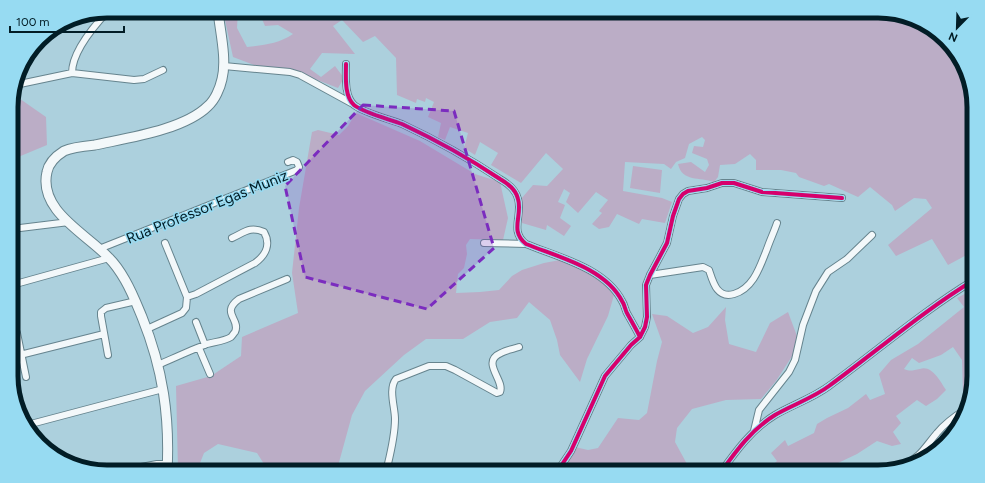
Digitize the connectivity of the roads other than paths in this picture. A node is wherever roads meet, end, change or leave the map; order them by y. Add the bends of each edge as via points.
1 (101, 18) edge
2 (219, 18) edge
3 (346, 64) dead end
4 (224, 66) junction
5 (163, 70) dead end
6 (72, 73) junction
7 (21, 84) edge
8 (353, 104) junction
9 (288, 162) dead end
10 (842, 198) dead end
11 (68, 222) junction
12 (777, 223) dead end
13 (18, 228) edge
14 (872, 235) dead end
15 (232, 238) dead end
16 (165, 243) dead end
17 (484, 243) dead end
18 (526, 244) junction
19 (99, 249) junction
20 (109, 258) junction
21 (650, 275) junction
22 (287, 279) dead end
23 (18, 284) edge
24 (967, 285) edge
25 (187, 297) junction
26 (136, 301) junction
27 (196, 322) dead end
28 (147, 329) junction
29 (104, 334) junction
30 (640, 336) junction
31 (18, 338) edge
32 (205, 345) junction
33 (519, 347) dead end
34 (199, 348) junction
35 (21, 355) junction
36 (108, 355) dead end
37 (18, 356) edge
38 (158, 365) junction
39 (210, 374) dead end
40 (26, 377) dead end
41 (163, 389) junction
42 (958, 414) edge
43 (32, 424) edge
44 (754, 431) junction
45 (922, 453) edge
46 (167, 465) edge
47 (387, 465) edge
48 (562, 465) edge
49 (726, 465) edge

1 - 6 street via 87,35 74,60
2 - 4 main road
3 - 8 street via 348,94
4 - 8 street via 290,72
4 - 11 main road via 218,90 209,106 196,115 169,127 135,137 66,150 53,158 47,170 45,183 50,199
5 - 6 street via 144,79 134,80
6 - 7 street
8 - 18 street via 453,151 511,187 519,200 518,235
9 - 19 street, Rua Professor Egas Muniz via 293,160 299,167 297,170
10 - 21 street via 762,192 734,182 722,182 688,191 679,199 667,243
11 - 13 street
11 - 19 main road
12 - 21 street via 754,279 739,293 722,293 712,282 709,270 703,266
14 - 44 street via 847,259 828,272 816,291 803,325 795,360 789,372 759,410
15 - 25 street via 250,229 257,229 264,232 268,238 267,250 255,263
16 - 25 street
17 - 18 street
18 - 30 street via 599,276 622,301
19 - 20 main road
20 - 23 street
20 - 26 main road
21 - 30 street via 646,285 647,316
22 - 32 street via 233,303 231,315 236,324 234,333 230,337
24 - 44 street via 914,321 827,388 774,415
25 - 28 street via 185,311
26 - 28 main road
26 - 29 street via 103,310 101,316
27 - 32 street
28 - 38 main road
29 - 35 street
29 - 36 street
30 - 48 street via 605,376 571,451
31 - 35 street
32 - 34 street
33 - 47 street via 500,353 494,359 492,366 501,387 497,393 455,370 439,365 429,366 396,379 393,386 393,439
34 - 38 street
34 - 39 street
35 - 37 street
35 - 40 street
38 - 41 main road
41 - 43 street
41 - 46 main road
42 - 45 street via 937,433
44 - 49 street

